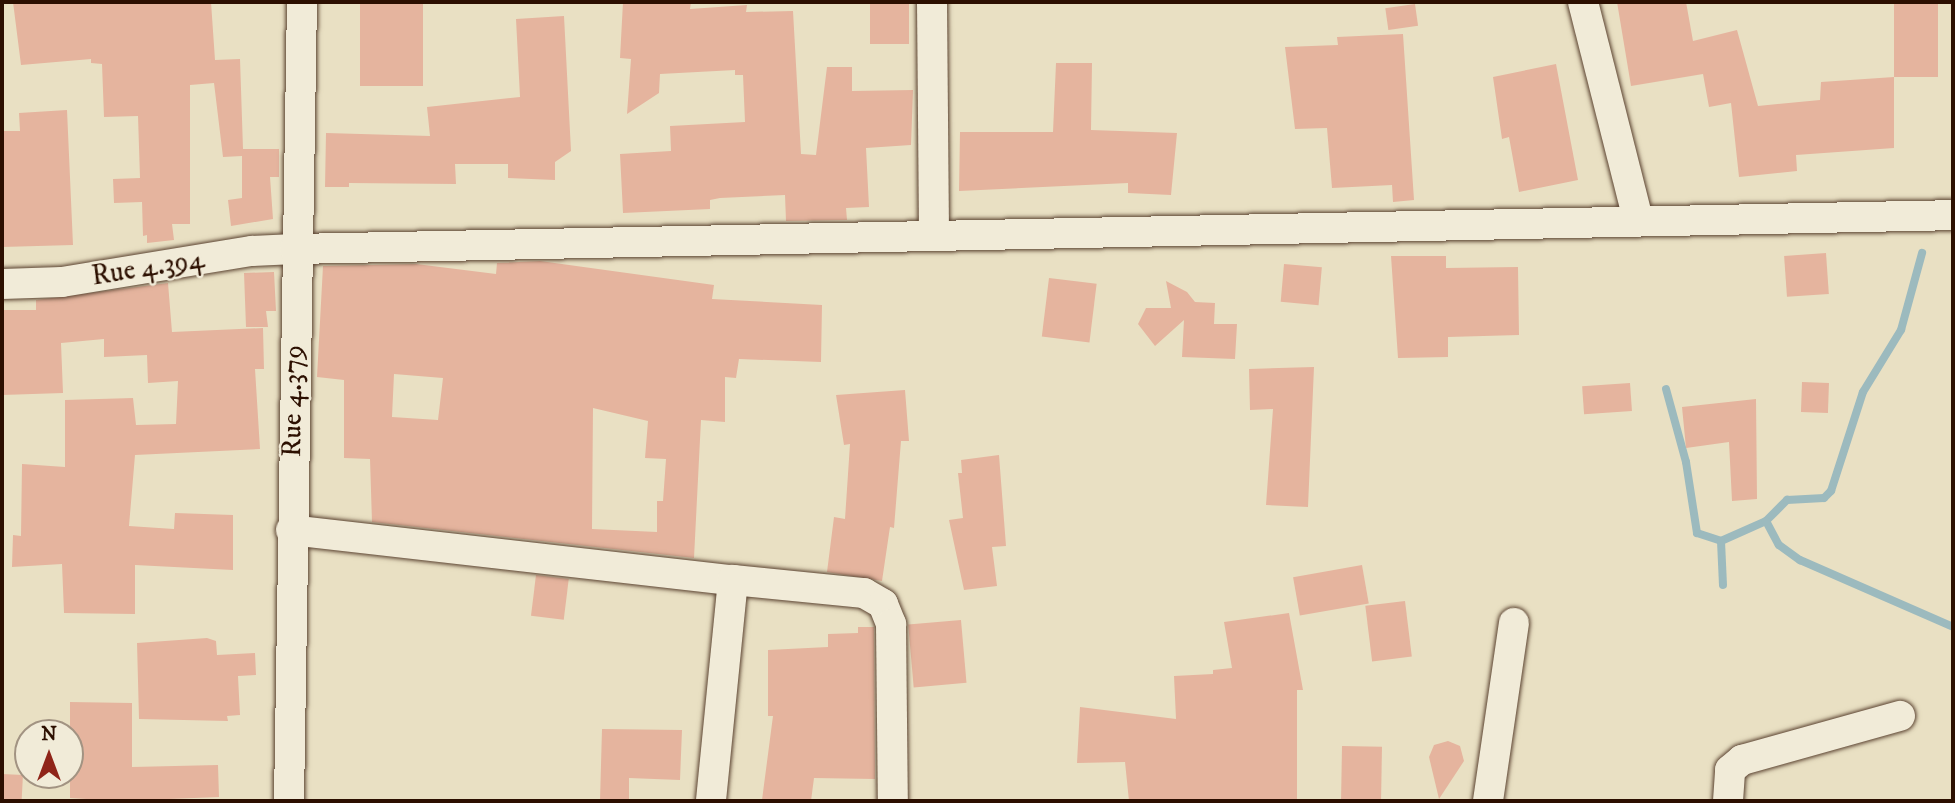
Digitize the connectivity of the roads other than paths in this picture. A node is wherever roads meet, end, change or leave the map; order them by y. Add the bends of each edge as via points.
1 (302, 2) edge
2 (932, 2) edge
3 (1583, 2) edge
4 (1953, 215) edge
5 (1638, 219) junction
6 (934, 234) junction
7 (295, 249) junction
8 (2, 284) edge
9 (292, 530) junction
10 (733, 580) junction
11 (1514, 623) dead end
12 (1900, 716) dead end
13 (289, 801) edge
14 (711, 801) edge
15 (893, 801) edge
16 (1488, 801) edge
17 (1728, 801) edge

1 - 7 street, Rue 4.379
2 - 6 street
3 - 5 street
4 - 5 street, Rue 4.394
5 - 6 street, Rue 4.394
6 - 7 street, Rue 4.394
7 - 8 street, Rue 4.394 via 252,251 62,282
7 - 9 street, Rue 4.379
9 - 10 street
9 - 13 street, Rue 4.379
10 - 14 street
10 - 15 street via 864,593 883,604 891,624
11 - 16 street
12 - 17 street via 1742,760 1730,770

